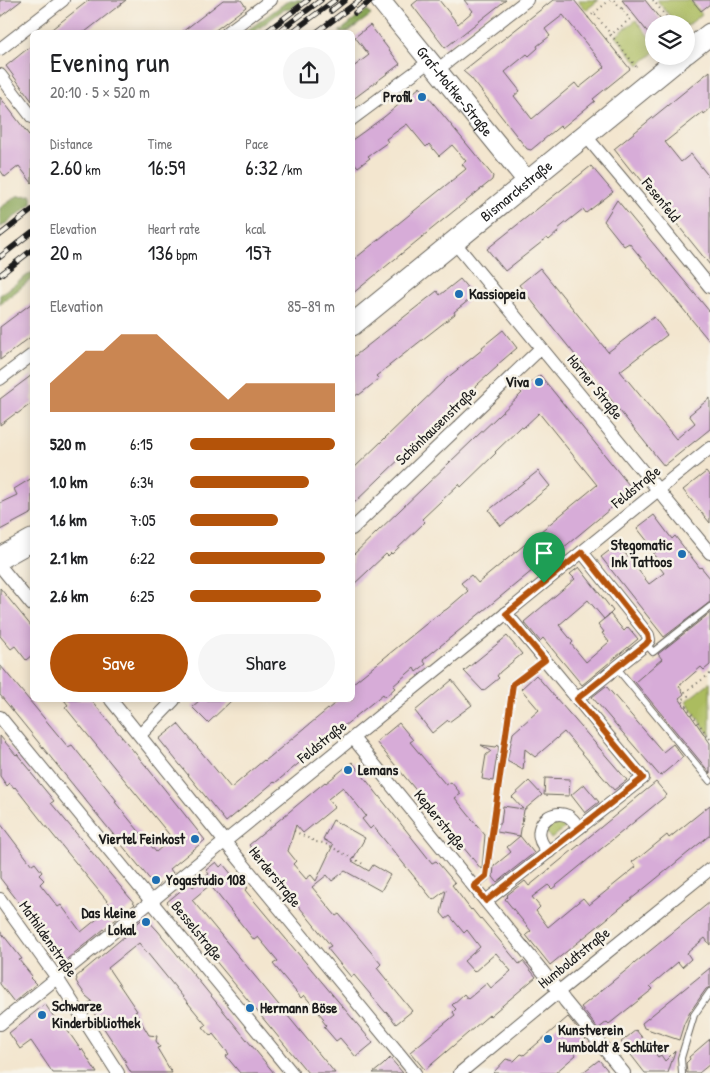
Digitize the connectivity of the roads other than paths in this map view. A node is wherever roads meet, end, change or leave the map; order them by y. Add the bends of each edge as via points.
1 (63, 0) edge
2 (380, 0) edge
3 (528, 0) edge
4 (265, 2) edge
5 (230, 30) edge
6 (710, 34) edge
7 (695, 46) edge
8 (0, 49) edge
9 (671, 65) edge
10 (433, 66) junction
11 (0, 75) edge
12 (30, 114) edge
13 (355, 116) edge
14 (585, 135) junction
15 (528, 182) junction
16 (454, 242) junction
17 (710, 287) edge
18 (355, 323) edge
19 (541, 348) junction
20 (30, 356) edge
21 (0, 379) edge
22 (710, 448) edge
23 (658, 490) junction
24 (355, 525) edge
25 (30, 541) edge
26 (582, 552) junction
27 (710, 553) edge
28 (0, 558) edge
29 (0, 566) edge
30 (30, 603) edge
31 (710, 607) edge
32 (506, 614) junction
33 (646, 644) junction
34 (545, 660) junction
35 (616, 667) junction
36 (577, 699) junction
37 (113, 702) edge
38 (172, 702) edge
39 (0, 717) edge
40 (140, 735) junction
41 (353, 738) junction
42 (710, 781) edge
43 (579, 828) junction
44 (225, 842) junction
45 (549, 852) junction
46 (710, 869) edge
47 (474, 886) junction
48 (0, 899) edge
49 (151, 901) junction
50 (486, 901) junction
51 (57, 978) junction
52 (558, 992) junction
53 (710, 992) edge
54 (0, 1024) edge
55 (118, 1073) edge
56 (292, 1073) edge
57 (415, 1073) edge
58 (460, 1073) edge
59 (624, 1073) edge
60 (682, 1073) edge

1 - 8 street
2 - 10 main road, Graf-Moltke-Straße
3 - 10 street
4 - 5 street
6 - 7 main road
9 - 14 main road, Bismarckstraße
10 - 13 street
10 - 15 main road, Graf-Moltke-Straße
11 - 12 street
14 - 15 main road, Bismarckstraße
14 - 17 street, Fesenfeld
15 - 16 main road, Bismarckstraße
16 - 18 main road, Bismarckstraße
16 - 19 street, Horner Straße
19 - 23 street, Horner Straße
19 - 24 street, Schönhausenstraße
20 - 21 street
22 - 23 street, Feldstraße
23 - 26 street, Feldstraße
23 - 27 street, Horner Straße
25 - 28 main road
26 - 32 street, Feldstraße
26 - 33 street via 648,635
29 - 30 street
31 - 33 lane via 653,652
32 - 34 street
32 - 41 street, Feldstraße
33 - 35 street
34 - 36 street
34 - 47 lane via 513,684 486,876
35 - 36 street
35 - 42 lane
36 - 43 street via 643,778
37 - 40 street, Herderstraße
38 - 40 street
39 - 49 street, Besselstraße
40 - 44 street, Herderstraße
41 - 44 street, Feldstraße
41 - 47 street, Keplerstraße
43 - 45 street
43 - 45 street via 562,814 546,818 539,832
44 - 49 street, Feldstraße
44 - 57 street, Herderstraße
45 - 50 street
46 - 52 street, Humboldtstraße
47 - 50 street, Keplerstraße
48 - 51 street, Mathildenstraße
49 - 51 street, Feldstraße
49 - 56 street, Besselstraße
50 - 52 street, Keplerstraße
51 - 54 street, Feldstraße
51 - 55 street, Mathildenstraße
52 - 58 street, Humboldtstraße
52 - 59 street, Keplerstraße
53 - 60 lane via 694,1015 681,1058

